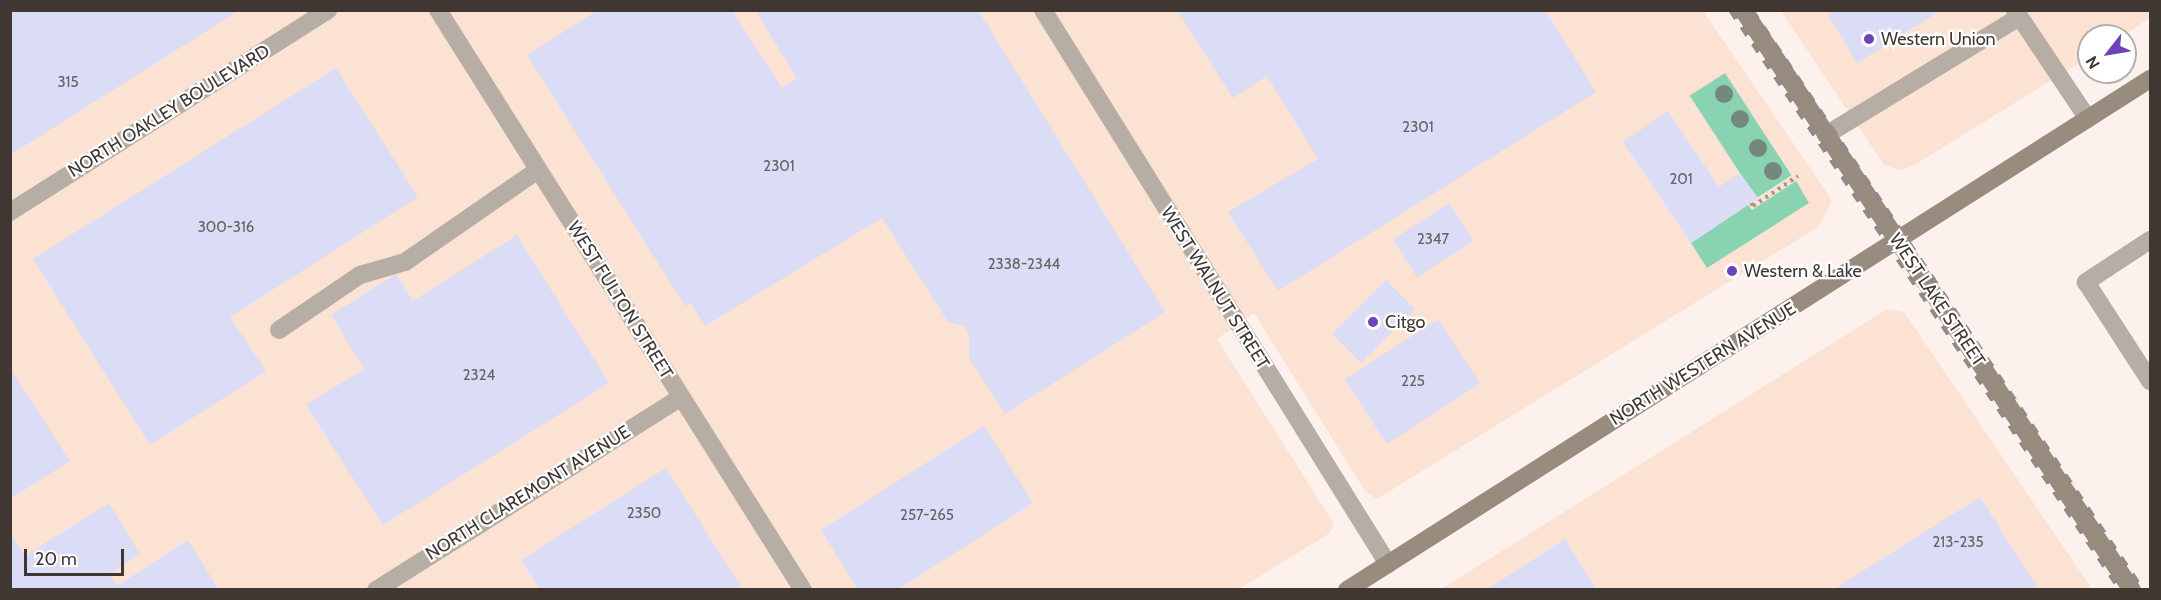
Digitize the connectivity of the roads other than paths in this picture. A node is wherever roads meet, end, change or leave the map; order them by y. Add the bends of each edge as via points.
1 (328, 10) edge
2 (438, 10) edge
3 (1043, 10) edge
4 (1743, 10) edge
5 (2017, 14) edge
6 (2151, 79) edge
7 (2088, 119) junction
8 (1826, 135) junction
9 (538, 170) junction
10 (10, 212) edge
11 (2151, 240) edge
12 (1897, 241) junction
13 (279, 330) dead end
14 (2151, 381) edge
15 (681, 397) junction
16 (1388, 564) junction
17 (376, 590) edge
18 (803, 590) edge
19 (1347, 590) edge
20 (2132, 590) edge

1 - 10 street, NORTH OAKLEY BOULEVARD
2 - 9 street, WEST FULTON STREET
3 - 16 street, WEST WALNUT STREET
4 - 8 main road, WEST LAKE STREET
5 - 7 street
5 - 8 street
6 - 7 main road, NORTH WESTERN AVENUE
7 - 12 main road, NORTH WESTERN AVENUE
8 - 12 main road, WEST LAKE STREET
9 - 13 street via 405,262 360,275
9 - 15 street, WEST FULTON STREET
11 - 14 street via 2086,282
12 - 16 main road, NORTH WESTERN AVENUE
12 - 20 main road, WEST LAKE STREET
15 - 17 street, NORTH CLAREMONT AVENUE
15 - 18 street, WEST FULTON STREET
16 - 19 main road, NORTH WESTERN AVENUE

